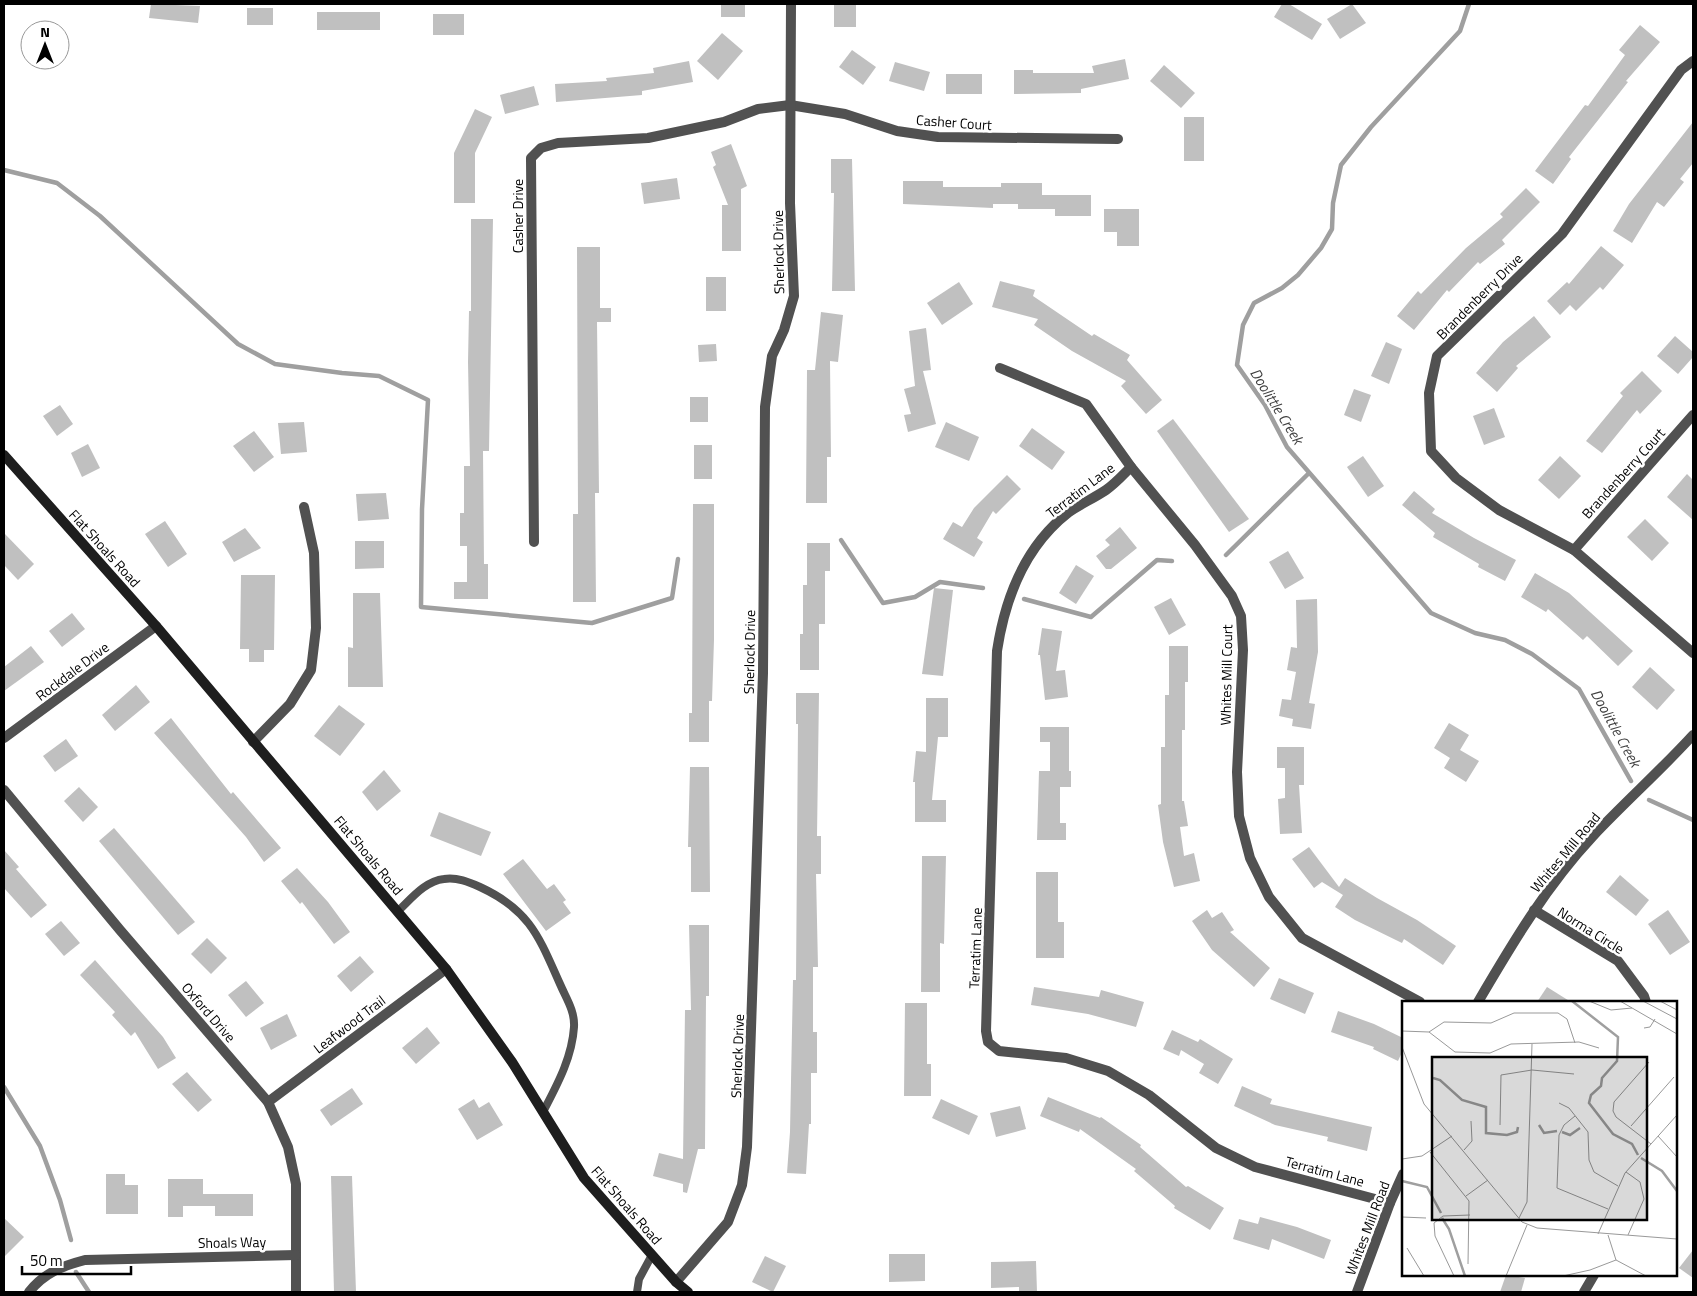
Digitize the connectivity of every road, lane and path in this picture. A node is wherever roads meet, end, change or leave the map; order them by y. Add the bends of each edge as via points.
1 (791, 4) edge
2 (1693, 61) edge
3 (790, 105) junction
4 (1118, 139) dead end
5 (1000, 368) dead end
6 (1693, 415) edge
7 (4, 455) edge
8 (1131, 467) junction
9 (304, 507) dead end
10 (534, 542) dead end
11 (1574, 550) junction
12 (156, 626) junction
13 (1693, 654) edge
14 (1693, 735) edge
15 (4, 738) edge
16 (254, 742) junction
17 (4, 790) edge
18 (1534, 910) junction
19 (398, 911) junction
20 (446, 969) junction
21 (1418, 1001) edge
22 (1479, 1001) edge
23 (1646, 1001) edge
24 (268, 1102) junction
25 (543, 1112) junction
26 (1402, 1176) edge
27 (1390, 1203) junction
28 (296, 1255) junction
29 (652, 1255) junction
30 (1593, 1276) edge
31 (676, 1282) junction
32 (28, 1292) edge
33 (296, 1292) edge
34 (637, 1292) edge
35 (688, 1292) edge
36 (1357, 1292) edge
37 (1584, 1292) edge

1 - 3 street, Sherlock Drive
2 - 11 street, Brandenberry Drive via 1681,70 1562,234 1437,356 1429,393 1431,452 1456,478 1499,510
3 - 4 street, Casher Court via 845,114 897,130 938,137
3 - 10 street, Casher Drive via 758,109 724,122 648,138 558,143 541,148 531,158
3 - 31 street, Sherlock Drive via 794,296 772,356 766,407 763,673 747,1148 742,1185 728,1222
5 - 8 street, Whites Mill Court via 1086,404
6 - 11 street, Brandenberry Court
7 - 12 main road, Flat Shoals Road
8 - 21 street, Whites Mill Court via 1195,545 1232,596 1240,616 1243,650 1237,794 1244,837 1258,878 1281,915 1302,938
8 - 27 street, Terratim Lane via 1107,490 1070,512 1039,542 1016,579 1002,620 996,671 988,1042 999,1051 1066,1058 1108,1071 1149,1095 1198,1136 1235,1159
9 - 16 street via 314,553 316,628 311,670 290,704
11 - 13 street, Brandenberry Drive
12 - 15 street, Rockdale Drive
12 - 16 main road, Flat Shoals Road
14 - 18 street, Whites Mill Road via 1592,836
16 - 19 main road, Flat Shoals Road
17 - 24 street, Oxford Drive
18 - 22 street, Whites Mill Road
18 - 23 street, Norma Circle via 1618,961
19 - 20 main road, Flat Shoals Road
19 - 25 lane via 423,887 445,878 465,880 502,897 521,914 544,946 573,1011 574,1026 563,1074
20 - 24 street, Leafwood Trail
20 - 25 main road, Flat Shoals Road
24 - 28 street, Oxford Drive via 288,1147 296,1184
25 - 29 main road, Flat Shoals Road via 584,1178
26 - 27 street, Whites Mill Road
27 - 36 street, Whites Mill Road
28 - 32 street, Shoals Way via 85,1260 50,1272
28 - 33 street, Oxford Drive
29 - 31 main road, Flat Shoals Road
29 - 34 lane via 639,1279
30 - 37 street
31 - 35 main road, Flat Shoals Road

